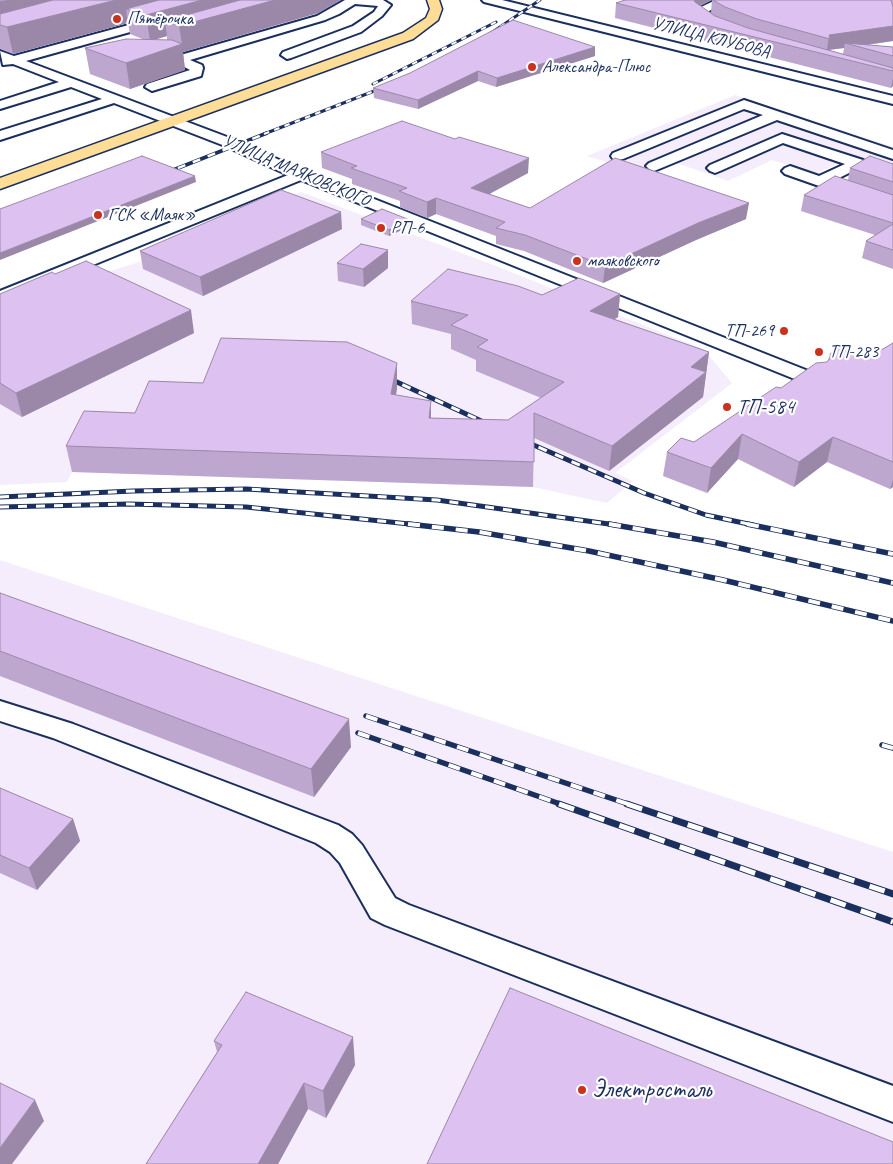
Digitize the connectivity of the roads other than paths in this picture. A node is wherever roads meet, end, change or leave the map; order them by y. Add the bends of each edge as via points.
1 (353, 0) edge
2 (434, 0) edge
3 (493, 0) edge
4 (726, 0) edge
5 (413, 16) dead end
6 (170, 19) edge
7 (734, 33) edge
8 (66, 46) junction
9 (143, 52) edge
10 (91, 55) dead end
11 (182, 59) junction
12 (4, 60) edge
13 (223, 61) dead end
14 (312, 63) junction
15 (73, 77) junction
16 (152, 87) dead end
17 (135, 95) dead end
18 (116, 100) junction
19 (893, 100) edge
20 (0, 105) edge
21 (776, 115) junction
22 (167, 119) junction
23 (0, 136) edge
24 (893, 155) edge
25 (618, 156) dead end
26 (654, 166) dead end
27 (715, 168) dead end
28 (790, 171) dead end
29 (0, 174) edge
30 (301, 175) junction
31 (0, 184) edge
32 (823, 188) junction
33 (893, 207) edge
34 (0, 298) edge
35 (814, 380) edge
36 (0, 711) edge
37 (893, 1104) edge

1 - 11 street via 321,18
1 - 14 street via 385,5 357,29 287,55
2 - 22 main road via 434,16 408,36
3 - 19 street, УЛИЦА КЛУБОВА
4 - 7 street via 705,9 700,15 704,20
5 - 14 main road via 390,33
6 - 8 street
8 - 10 street
8 - 12 street
9 - 11 street
11 - 13 street
11 - 16 street via 197,68 196,73
12 - 15 street, УЛИЦА МАЯКОВСКОГО via 56,78
14 - 22 main road
15 - 18 street, УЛИЦА МАЯКОВСКОГО
15 - 20 street
17 - 18 street
18 - 22 street, УЛИЦА МАЯКОВСКОГО
18 - 23 street
21 - 24 street
21 - 25 street via 744,104
21 - 26 street
22 - 29 main road
22 - 30 street, УЛИЦА МАЯКОВСКОГО
22 - 31 main road
27 - 32 street via 782,138 858,163
28 - 32 street
30 - 34 street
30 - 35 street, УЛИЦА МАЯКОВСКОГО
32 - 33 street via 840,188
36 - 37 street via 63,731 327,834 351,854 383,908 397,915

